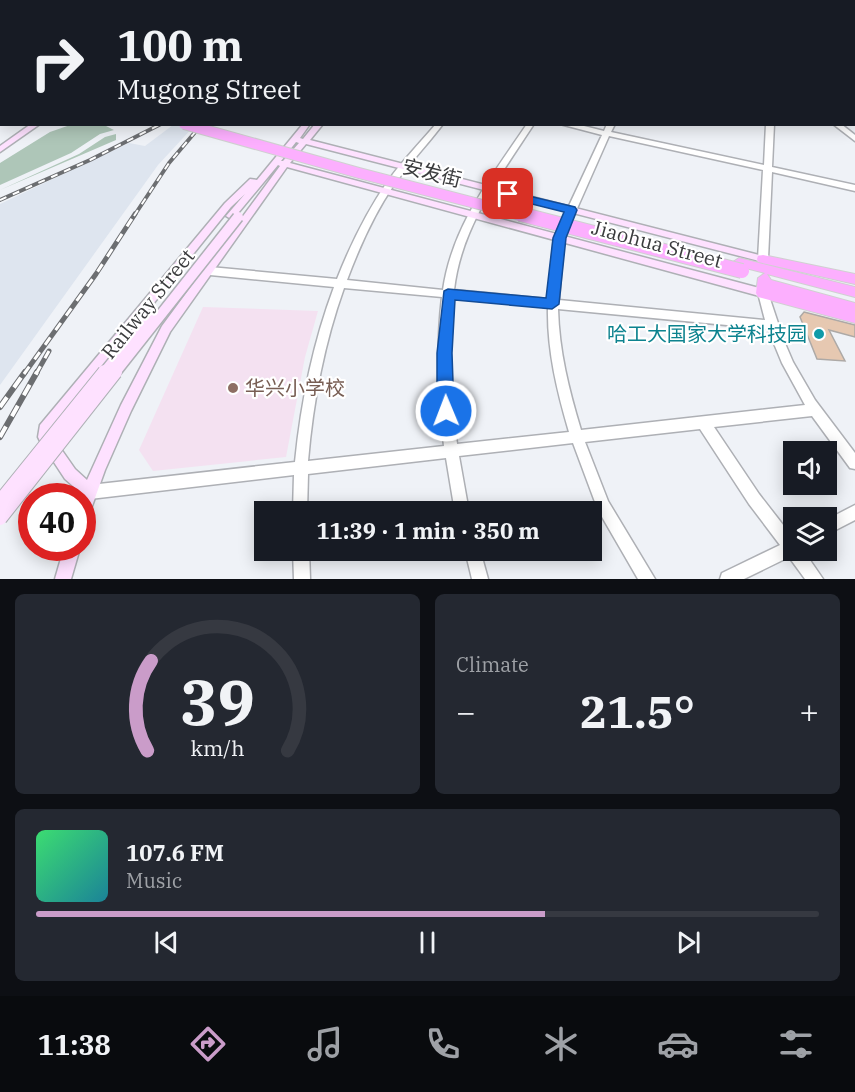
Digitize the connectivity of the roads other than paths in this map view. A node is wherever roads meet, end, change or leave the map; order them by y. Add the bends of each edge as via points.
1 (26, 126) edge
2 (34, 126) edge
3 (191, 126) edge
4 (219, 126) edge
5 (306, 126) edge
6 (318, 126) edge
7 (438, 126) edge
8 (530, 126) edge
9 (581, 126) edge
10 (770, 126) edge
11 (839, 126) edge
12 (609, 129) edge
13 (296, 139) junction
14 (855, 139) edge
15 (307, 141) junction
16 (0, 143) edge
17 (0, 150) edge
18 (280, 163) junction
19 (404, 167) junction
20 (768, 170) junction
21 (855, 188) edge
22 (488, 189) junction
23 (386, 191) junction
24 (571, 210) junction
25 (473, 215) junction
26 (235, 216) junction
27 (560, 238) junction
28 (741, 267) junction
29 (210, 271) dead end
30 (764, 276) junction
31 (855, 279) edge
32 (341, 284) junction
33 (855, 287) edge
34 (855, 292) edge
35 (448, 294) junction
36 (855, 301) edge
37 (552, 304) junction
38 (855, 308) edge
39 (855, 318) edge
40 (772, 325) junction
41 (814, 410) junction
42 (704, 423) junction
43 (577, 437) junction
44 (450, 452) junction
45 (855, 463) edge
46 (299, 469) junction
47 (80, 483) edge
48 (94, 483) edge
49 (96, 491) edge
50 (300, 501) edge
51 (460, 501) edge
52 (0, 502) edge
53 (855, 512) edge
54 (0, 518) edge
55 (837, 522) edge
56 (783, 536) edge
57 (783, 552) edge
58 (68, 561) edge
59 (301, 561) edge
60 (475, 561) edge
61 (802, 561) edge
62 (63, 579) edge
63 (302, 579) edge
64 (480, 579) edge
65 (647, 579) edge
66 (728, 579) edge
67 (815, 579) edge

1 - 16 main road
2 - 17 main road
3 - 28 highway, 安发街, bridge via 370,176
4 - 28 highway, 安发街
5 - 13 main road, Railway Street
6 - 15 main road
7 - 19 street
8 - 22 street
9 - 12 street
10 - 20 street
11 - 14 street
12 - 20 street
12 - 24 street
13 - 15 main road, Jiaohua Street
13 - 18 main road, Railway Street
15 - 18 main road
15 - 19 main road, Jiaohua Street
18 - 23 main road, Jiaohua Street
18 - 26 main road
18 - 47 main road, Railway Street via 237,194 45,429 45,437
18 - 48 main road via 166,328
19 - 22 main road, Jiaohua Street
19 - 23 street
20 - 21 street
20 - 30 street
22 - 24 main road, Jiaohua Street
22 - 25 street
23 - 25 main road, Jiaohua Street
23 - 32 street
24 - 27 street
24 - 30 main road, Jiaohua Street
25 - 27 main road, Jiaohua Street
25 - 35 street via 456,254
26 - 52 main road, bridge
26 - 54 main road, bridge
27 - 30 main road, Jiaohua Street
27 - 37 street
28 - 30 highway
29 - 32 street
30 - 31 highway, Jiaohua Street
30 - 33 highway via 806,274
30 - 34 highway, Jiaohua Street
30 - 36 highway, Jiaohua Street
30 - 38 highway
30 - 39 highway, Jiaohua Street
30 - 40 street
32 - 35 street
32 - 46 street via 313,380
35 - 37 street
35 - 44 street via 445,353
37 - 40 street
37 - 43 street via 562,387
40 - 41 street via 788,365
41 - 42 street
41 - 45 street
42 - 43 street
42 - 56 street
43 - 44 street
43 - 65 street via 603,505
44 - 46 street
44 - 51 street
46 - 49 street
46 - 50 street
53 - 55 street
57 - 66 street
58 - 62 main road
59 - 63 street
60 - 64 street
61 - 67 street

